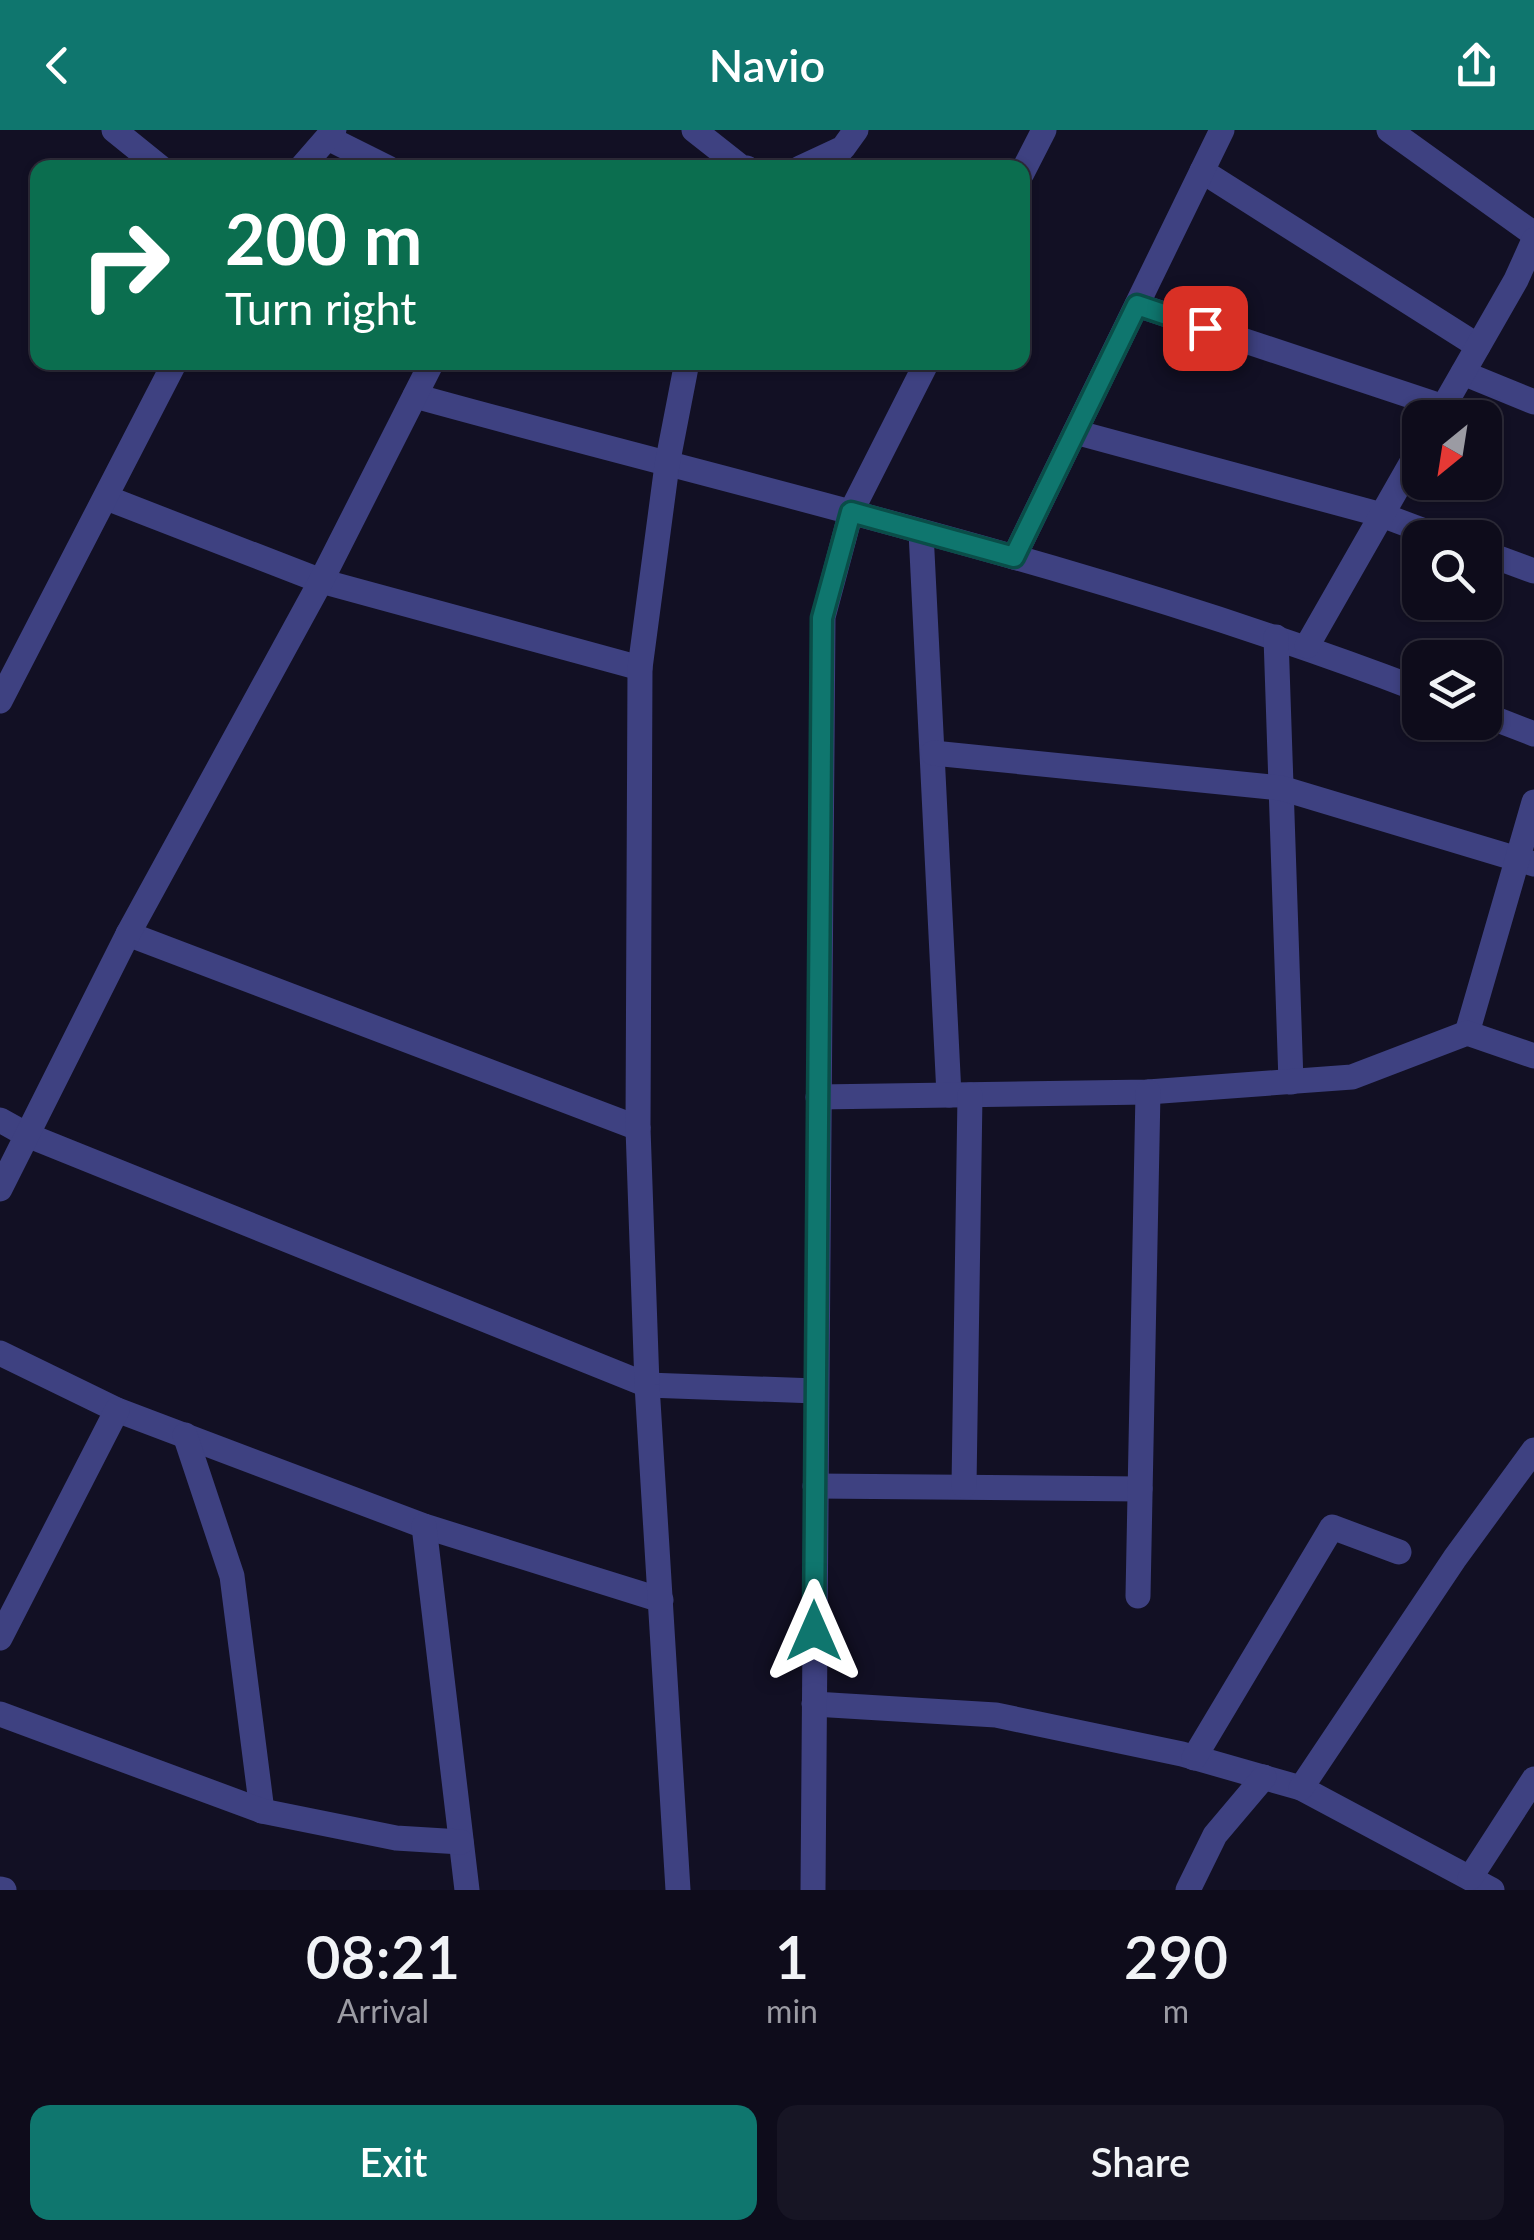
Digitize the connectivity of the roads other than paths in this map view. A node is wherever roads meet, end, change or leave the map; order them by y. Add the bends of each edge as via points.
1 (114, 130) edge
2 (694, 130) edge
3 (856, 130) edge
4 (1044, 130) edge
5 (1222, 130) edge
6 (1389, 130) edge
7 (331, 134) edge
8 (151, 160) edge
9 (307, 160) edge
10 (375, 160) edge
11 (733, 160) edge
12 (817, 160) edge
13 (1029, 160) edge
14 (1202, 171) junction
15 (1534, 237) edge
16 (1137, 305) junction
17 (1478, 346) junction
18 (171, 370) edge
19 (428, 370) edge
20 (685, 370) edge
21 (922, 370) edge
22 (1463, 373) junction
23 (415, 396) junction
24 (1407, 400) edge
25 (1448, 400) edge
26 (1534, 402) edge
27 (1075, 432) junction
28 (667, 465) junction
29 (1402, 479) edge
30 (106, 498) junction
31 (851, 512) junction
32 (1382, 514) junction
33 (1402, 522) edge
34 (922, 532) junction
35 (1014, 557) junction
36 (1502, 560) edge
37 (1534, 572) edge
38 (321, 581) junction
39 (1276, 637) junction
40 (1306, 646) junction
41 (640, 668) junction
42 (1402, 683) edge
43 (0, 701) edge
44 (1502, 722) edge
45 (1534, 734) edge
46 (933, 753) junction
47 (1280, 788) junction
48 (1534, 802) edge
49 (1526, 861) edge
50 (128, 934) junction
51 (1467, 1033) junction
52 (1534, 1056) edge
53 (1290, 1082) junction
54 (1148, 1092) junction
55 (960, 1095) junction
56 (818, 1098) junction
57 (0, 1120) edge
58 (638, 1128) junction
59 (27, 1135) junction
60 (0, 1189) edge
61 (0, 1353) edge
62 (647, 1385) junction
63 (816, 1391) junction
64 (118, 1410) junction
65 (186, 1436) junction
66 (1534, 1450) edge
67 (815, 1486) junction
68 (964, 1486) junction
69 (1140, 1489) junction
70 (424, 1526) junction
71 (1400, 1552) dead end
72 (1138, 1596) dead end
73 (661, 1600) junction
74 (0, 1638) edge
75 (814, 1704) junction
76 (0, 1714) edge
77 (1194, 1758) junction
78 (1264, 1778) junction
79 (1534, 1779) edge
80 (1301, 1788) junction
81 (262, 1810) junction
82 (461, 1842) junction
83 (1481, 1884) edge
84 (467, 1890) edge
85 (678, 1890) edge
86 (813, 1890) edge
87 (1188, 1890) edge

1 - 8 street
2 - 11 street
3 - 12 street via 843,148
4 - 13 street
5 - 14 street
6 - 15 street
7 - 9 street
7 - 10 street
14 - 16 street
14 - 17 street
15 - 17 street
16 - 24 street
16 - 27 street
17 - 22 street
18 - 30 street
19 - 23 street
20 - 28 street
21 - 31 street
22 - 25 street
22 - 26 street
23 - 28 street
23 - 38 street
27 - 32 street
27 - 35 street
28 - 31 street
28 - 41 street
29 - 32 street
30 - 38 street
30 - 43 street
31 - 34 street
31 - 56 street via 822,618
32 - 33 street
32 - 40 street
34 - 35 street
34 - 46 street
35 - 39 street
36 - 37 street
38 - 41 street
38 - 50 street
39 - 40 street
39 - 47 street
40 - 42 street
41 - 58 street
44 - 45 street
46 - 47 street
46 - 55 street
47 - 49 street
47 - 53 street
48 - 49 street
49 - 51 street
50 - 58 street
50 - 59 street
51 - 52 street
51 - 53 street via 1352,1078
53 - 54 street
54 - 55 street
54 - 69 street
55 - 56 street
55 - 68 street
56 - 63 street
57 - 59 street
58 - 62 street
59 - 60 street
59 - 62 street
61 - 64 street
62 - 63 street
62 - 73 street
63 - 67 street
64 - 65 street
64 - 74 street
65 - 70 street
65 - 81 street via 232,1576
66 - 80 street
67 - 68 street
67 - 75 street
68 - 69 street
69 - 72 street
70 - 73 street
70 - 82 street
71 - 77 street via 1332,1527
73 - 85 street
75 - 77 street via 996,1715
75 - 86 street
76 - 81 street
77 - 78 street
78 - 80 street
78 - 87 street via 1215,1835
79 - 83 street
80 - 83 street
81 - 82 street via 396,1838
82 - 84 street

